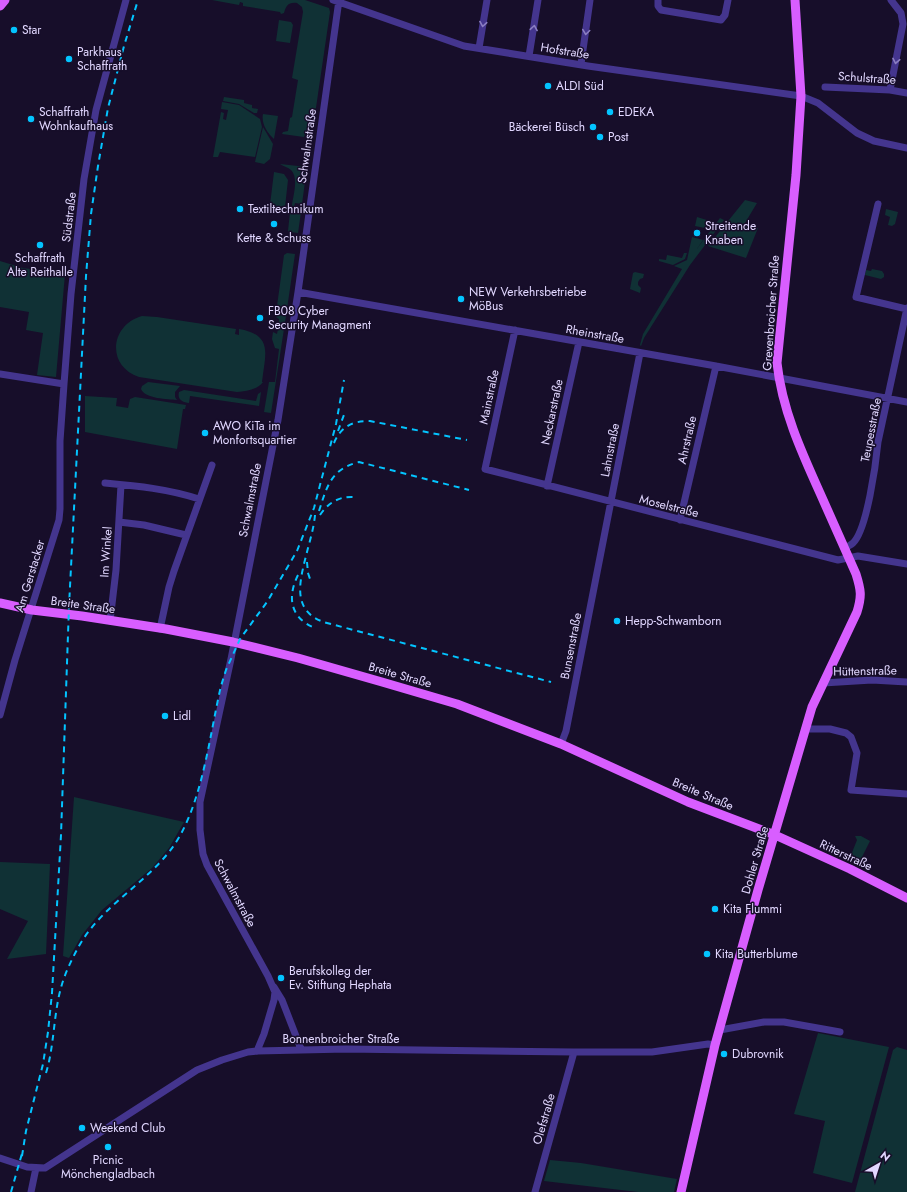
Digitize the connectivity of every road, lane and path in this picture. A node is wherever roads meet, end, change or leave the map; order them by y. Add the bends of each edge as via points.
1 (5, 0) edge
2 (126, 0) edge
3 (487, 0) edge
4 (538, 0) edge
5 (590, 0) edge
6 (658, 0) edge
7 (728, 0) edge
8 (795, 0) edge
9 (891, 0) edge
10 (337, 1) edge
11 (0, 6) edge
12 (479, 48) junction
13 (529, 56) junction
14 (581, 64) junction
15 (825, 87) dead end
16 (890, 90) junction
17 (907, 92) edge
18 (801, 96) junction
19 (907, 148) edge
20 (878, 204) dead end
21 (298, 292) junction
22 (907, 308) edge
23 (515, 330) junction
24 (579, 342) junction
25 (640, 353) junction
26 (716, 366) junction
27 (0, 374) edge
28 (779, 378) junction
29 (64, 384) junction
30 (888, 397) junction
31 (907, 402) edge
32 (60, 441) joint
33 (212, 465) dead end
34 (484, 469) joint
35 (105, 483) dead end
36 (121, 485) junction
37 (548, 486) junction
38 (199, 499) junction
39 (610, 502) junction
40 (680, 520) junction
41 (120, 522) junction
42 (186, 535) junction
43 (845, 548) junction
44 (601, 551) joint
45 (849, 558) junction
46 (907, 564) edge
47 (860, 588) joint
48 (0, 603) edge
49 (32, 610) junction
50 (110, 621) junction
51 (160, 629) junction
52 (233, 642) junction
53 (907, 682) edge
54 (823, 683) junction
55 (0, 715) edge
56 (805, 729) junction
57 (561, 744) junction
58 (907, 794) edge
59 (775, 834) junction
60 (907, 898) edge
61 (273, 985) junction
62 (720, 1030) junction
63 (840, 1032) dead end
64 (715, 1045) junction
65 (301, 1049) junction
66 (256, 1051) junction
67 (574, 1052) junction
68 (0, 1158) edge
69 (36, 1168) junction
70 (31, 1192) edge
71 (535, 1192) edge
72 (681, 1192) edge

1 - 11 main road
2 - 29 street, Südstraße via 96,110 84,178
3 -> 12 street
13 -> 4 street
5 -> 14 street
6 - 7 street via 661,10 721,20 725,15
8 - 18 main road, Grevenbroicher Straße
9 -> 16 street via 902,13 902,24
10 - 12 street, Hofstraße via 458,44
10 - 21 street, Schwalmstraße
12 - 13 street, Hofstraße
13 - 14 street, Hofstraße
14 - 18 street, Hofstraße
15 - 16 street, Schulstraße
16 - 17 street, Schulstraße
18 - 19 street, Hofstraße via 818,103 857,133 874,141
18 - 28 main road, Grevenbroicher Straße via 778,363
20 - 22 street, Teupesstraße via 856,298
21 - 23 street, Rheinstraße
21 - 52 street, Schwalmstraße via 278,420
22 - 30 street, Teupesstraße
23 - 24 street, Rheinstraße
23 - 34 street, Mainstraße
24 - 25 street, Rheinstraße
24 - 37 street, Neckarstraße
25 - 26 street, Rheinstraße
25 - 39 street, Lahnstraße
26 - 28 street, Rheinstraße
26 - 40 street, Ahrstraße
27 - 29 street
28 - 30 street, Rheinstraße
28 - 43 main road, Grevenbroicher Straße via 784,402 800,447
29 - 32 street, Südstraße
30 - 31 street, Rheinstraße
30 - 43 street, Teupesstraße via 864,522 853,543
32 - 49 street, Am Gerstacker via 59,520
33 - 38 street
34 - 37 street, Moselstraße
35 - 36 street
36 - 38 street via 177,492
36 - 41 street, Im Winkel
37 - 39 street, Moselstraße
38 - 42 street
39 - 40 street, Moselstraße
39 - 44 street, Lahnstraße
40 - 45 street, Moselstraße via 838,560
41 - 42 street
41 - 50 street, Im Winkel
42 - 51 street via 169,587
43 - 45 main road, Grevenbroicher Straße
44 - 57 street, Bunsenstraße via 566,731
45 - 46 street, Moselstraße via 858,556
45 - 47 main road, Grevenbroicher Straße
47 - 54 main road, Dohler Straße via 861,600 857,612
48 - 49 main road, Breite Straße
49 - 50 main road, Breite Straße
49 - 55 street, Am Gerstacker
50 - 51 main road, Breite Straße
51 - 52 main road, Breite Straße
52 - 57 main road, Breite Straße via 442,700
52 - 61 street, Schwalmstraße via 200,802 201,842 207,865
53 - 54 street, Hüttenstraße via 872,680
54 - 56 main road, Dohler Straße
56 - 58 street via 830,729 851,737 857,753 851,790
56 - 59 main road, Dohler Straße
57 - 59 main road, Breite Straße via 688,802
59 - 60 main road, Ritterstraße
59 - 62 main road, Dohler Straße
61 - 65 street, Schwalmstraße via 282,1000
61 - 66 street, Schwalmstraße via 273,1006
62 - 63 street via 764,1022 784,1022
62 - 64 main road, Dohler Straße
64 - 67 street, Bonnenbroicher Straße via 652,1052
64 - 72 main road, Dohler Straße
65 - 66 street, Bonnenbroicher Straße
65 - 67 street, Bonnenbroicher Straße
66 - 69 street, Bonnenbroicher Straße via 197,1070 45,1168
67 - 71 street, Olefstraße
68 - 69 street
69 - 70 street

